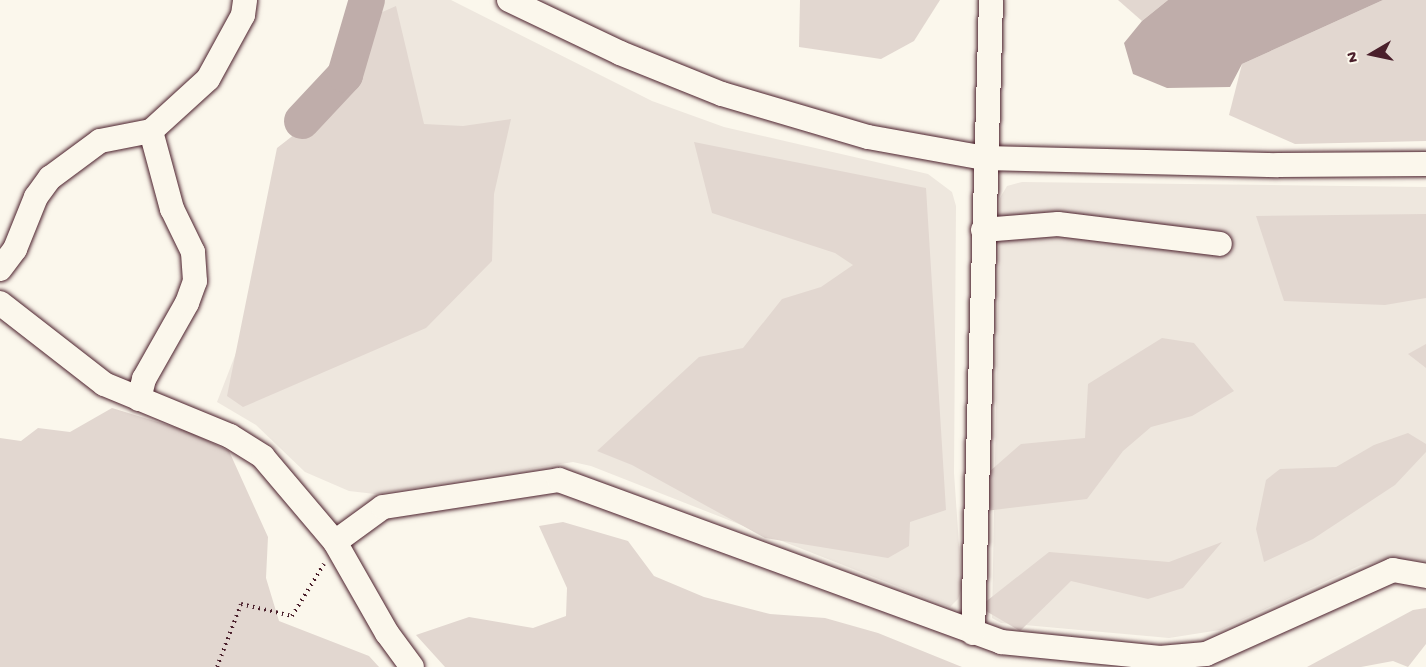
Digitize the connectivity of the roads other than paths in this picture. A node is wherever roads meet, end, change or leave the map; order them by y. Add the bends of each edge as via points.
1 (246, 0) edge
2 (509, 0) edge
3 (991, 0) edge
4 (151, 131) junction
5 (984, 158) junction
6 (1426, 164) edge
7 (983, 230) junction
8 (1220, 243) dead end
9 (0, 268) edge
10 (0, 303) edge
11 (139, 399) junction
12 (335, 542) junction
13 (1426, 576) edge
14 (973, 633) junction
15 (412, 667) edge

1 - 4 street via 243,15 208,79
2 - 5 street via 620,53 722,94 868,137
3 - 5 street
4 - 9 street via 100,141 50,178 36,197 15,249
4 - 11 street via 172,208 194,252 195,281 187,303 144,379
5 - 6 street via 1278,165
5 - 7 street
7 - 8 street via 1058,224
7 - 14 street
10 - 11 street via 104,384
11 - 12 street via 230,436 263,457
12 - 14 street via 382,507 559,480
12 - 15 street via 387,633
13 - 14 street via 1393,570 1206,654 1181,657 1001,642

